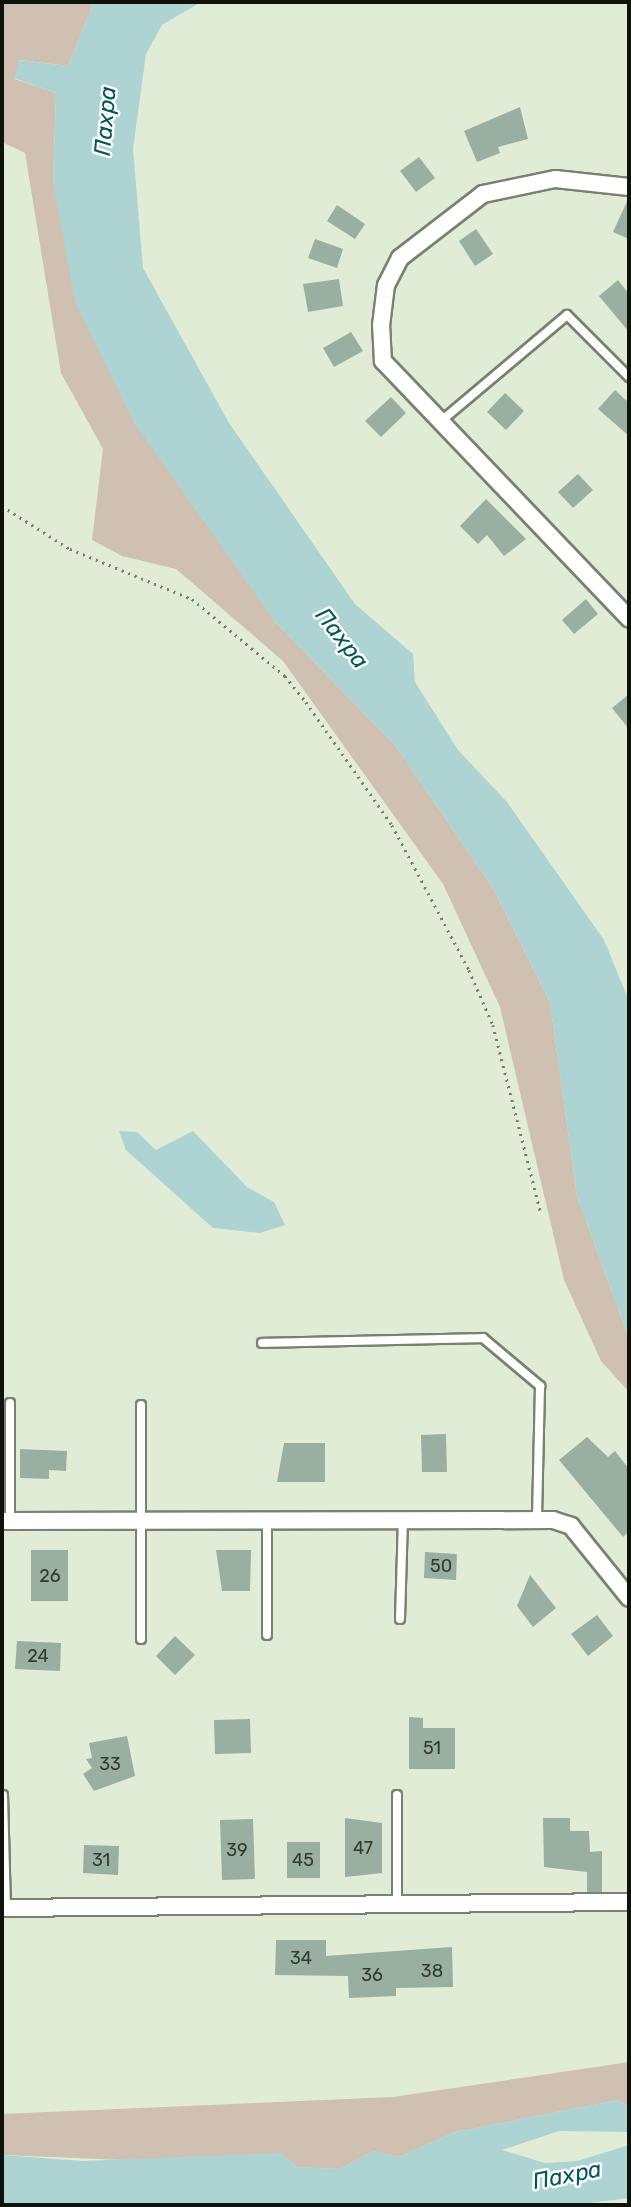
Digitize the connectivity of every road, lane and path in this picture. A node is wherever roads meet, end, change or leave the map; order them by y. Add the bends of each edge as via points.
1 (629, 187) edge
2 (629, 377) edge
3 (440, 422) junction
4 (2, 506) edge
5 (629, 618) edge
6 (541, 1213) dead end
7 (262, 1343) dead end
8 (10, 1403) dead end
9 (141, 1405) dead end
10 (267, 1520) junction
11 (403, 1520) junction
12 (537, 1520) junction
13 (6, 1521) edge
14 (140, 1522) junction
15 (629, 1598) edge
16 (400, 1619) dead end
17 (267, 1635) dead end
18 (141, 1639) dead end
19 (3, 1795) edge
20 (397, 1795) dead end
21 (629, 1902) edge
22 (397, 1904) junction
23 (4, 1908) edge

1 - 3 street via 555,179 483,194 400,258 386,285 383,362
2 - 3 lane via 567,315
3 - 5 street
4 - 6 path via 70,549 192,599 285,676 306,702 391,825 469,970 493,1025
7 - 12 lane via 483,1339 540,1386
8 - 13 lane
9 - 14 lane
10 - 11 street
10 - 14 street
10 - 17 lane
11 - 12 street
11 - 16 lane
12 - 15 street via 571,1526
13 - 14 street
14 - 18 lane
19 - 23 lane
20 - 22 lane
21 - 22 street
22 - 23 street

